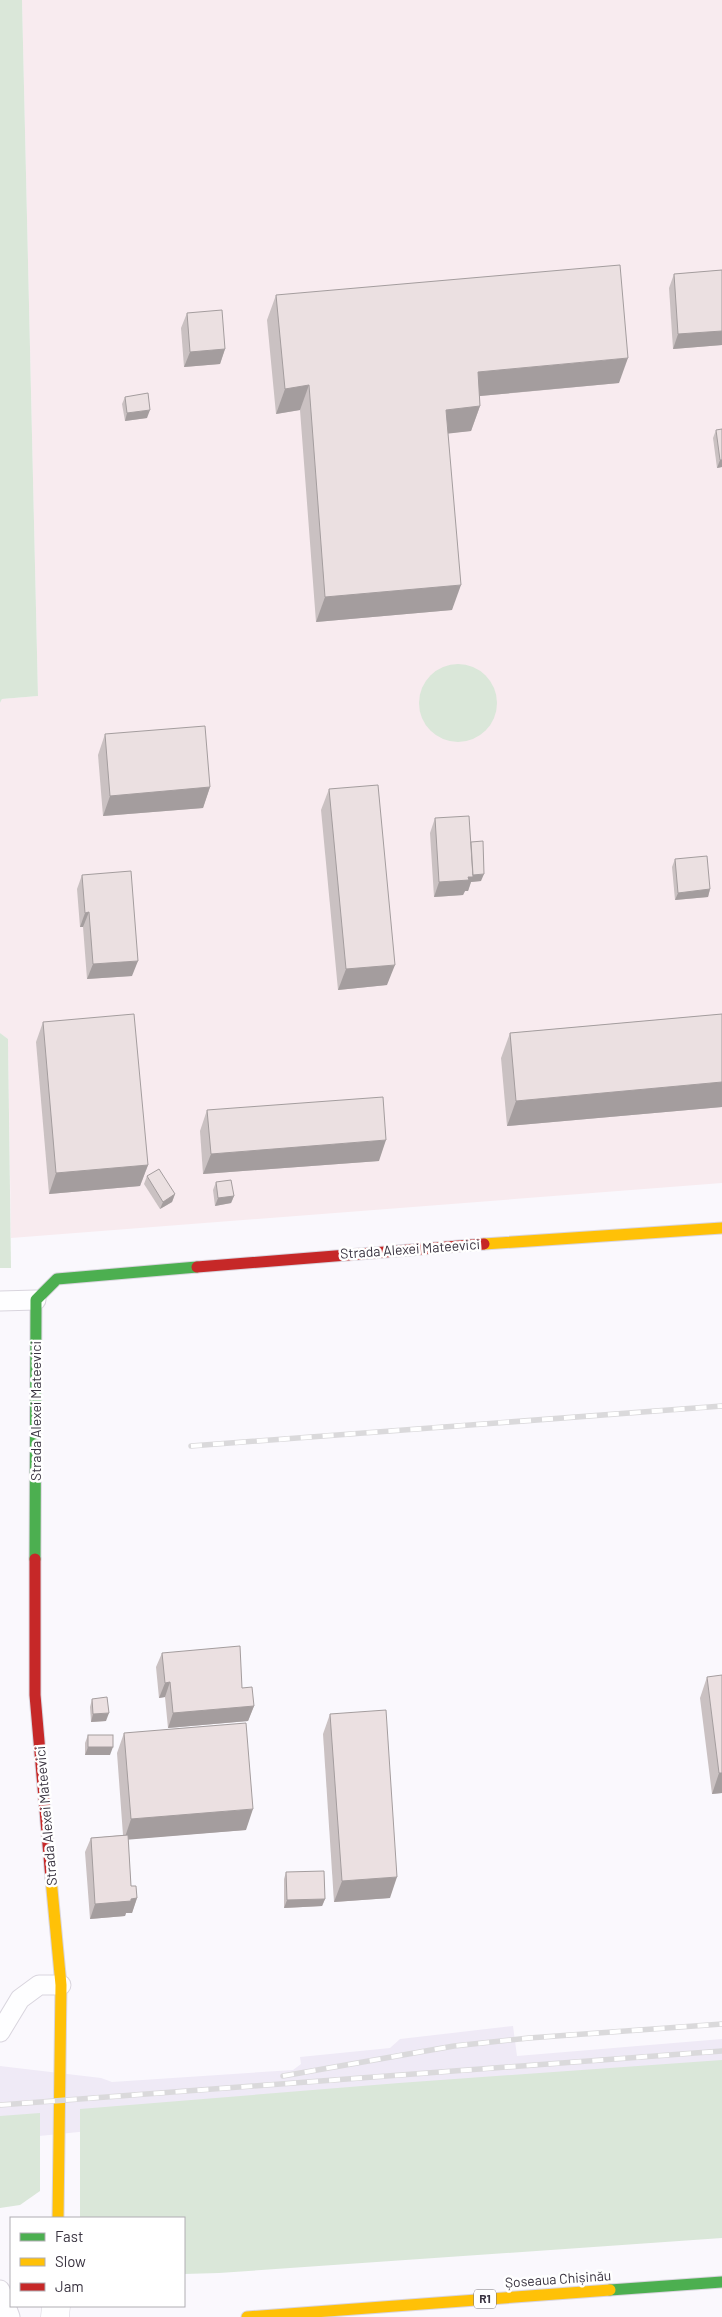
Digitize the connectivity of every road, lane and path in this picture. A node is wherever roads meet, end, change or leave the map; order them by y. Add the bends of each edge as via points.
1 (722, 1228) edge
2 (0, 1300) edge
3 (36, 1300) junction
4 (61, 1985) junction
5 (0, 2032) edge
6 (58, 2217) edge
7 (722, 2282) edge
8 (0, 2290) edge
9 (10, 2317) edge
10 (247, 2317) edge

1 - 3 main road, Strada Alexei Mateevici via 91,1275 57,1279
2 - 3 lane
3 - 4 main road, Strada Alexei Mateevici via 35,1694
4 - 5 lane via 39,1985 20,1999
4 - 6 main road, Strada Alexei Mateevici
7 - 10 main road, Șoseaua Chișinău / R1
8 - 9 lane

